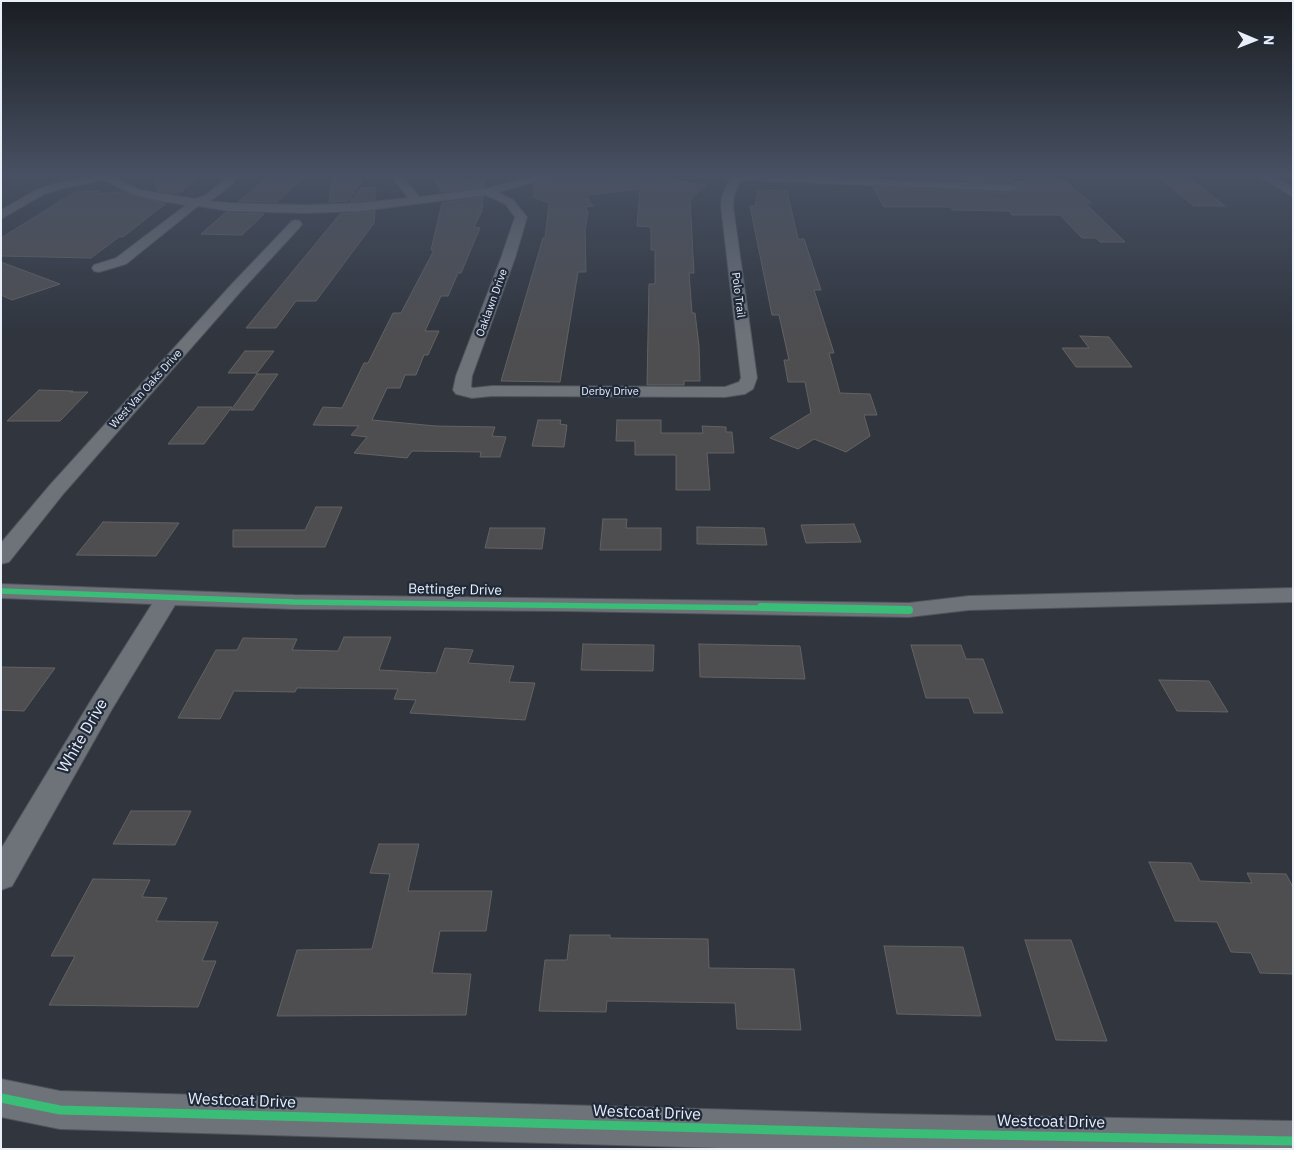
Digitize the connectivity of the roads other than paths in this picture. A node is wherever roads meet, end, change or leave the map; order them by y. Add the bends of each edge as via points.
1 (161, 230) edge
2 (291, 230) edge
3 (517, 230) edge
4 (730, 230) edge
5 (99, 268) dead end
6 (746, 385) joint
7 (472, 393) joint
8 (1, 557) edge
9 (1, 591) edge
10 (1293, 595) edge
11 (168, 597) junction
12 (1, 877) edge
13 (1, 1098) edge
14 (886, 1141) edge
15 (1293, 1141) edge

1 - 5 street via 121,261
2 - 8 street, West Van Oaks Drive via 64,482
3 - 7 street, Oaklawn Drive via 464,376 462,390
4 - 6 street, Polo Trail via 749,378
6 - 7 street, Derby Drive via 739,390 725,392
9 - 11 street, Bettinger Drive
10 - 11 street, Bettinger Drive via 969,603 909,610 294,602
11 - 12 street, White Drive
13 - 14 street, Westcoat Drive via 60,1110
14 - 15 street, Westcoat Drive

